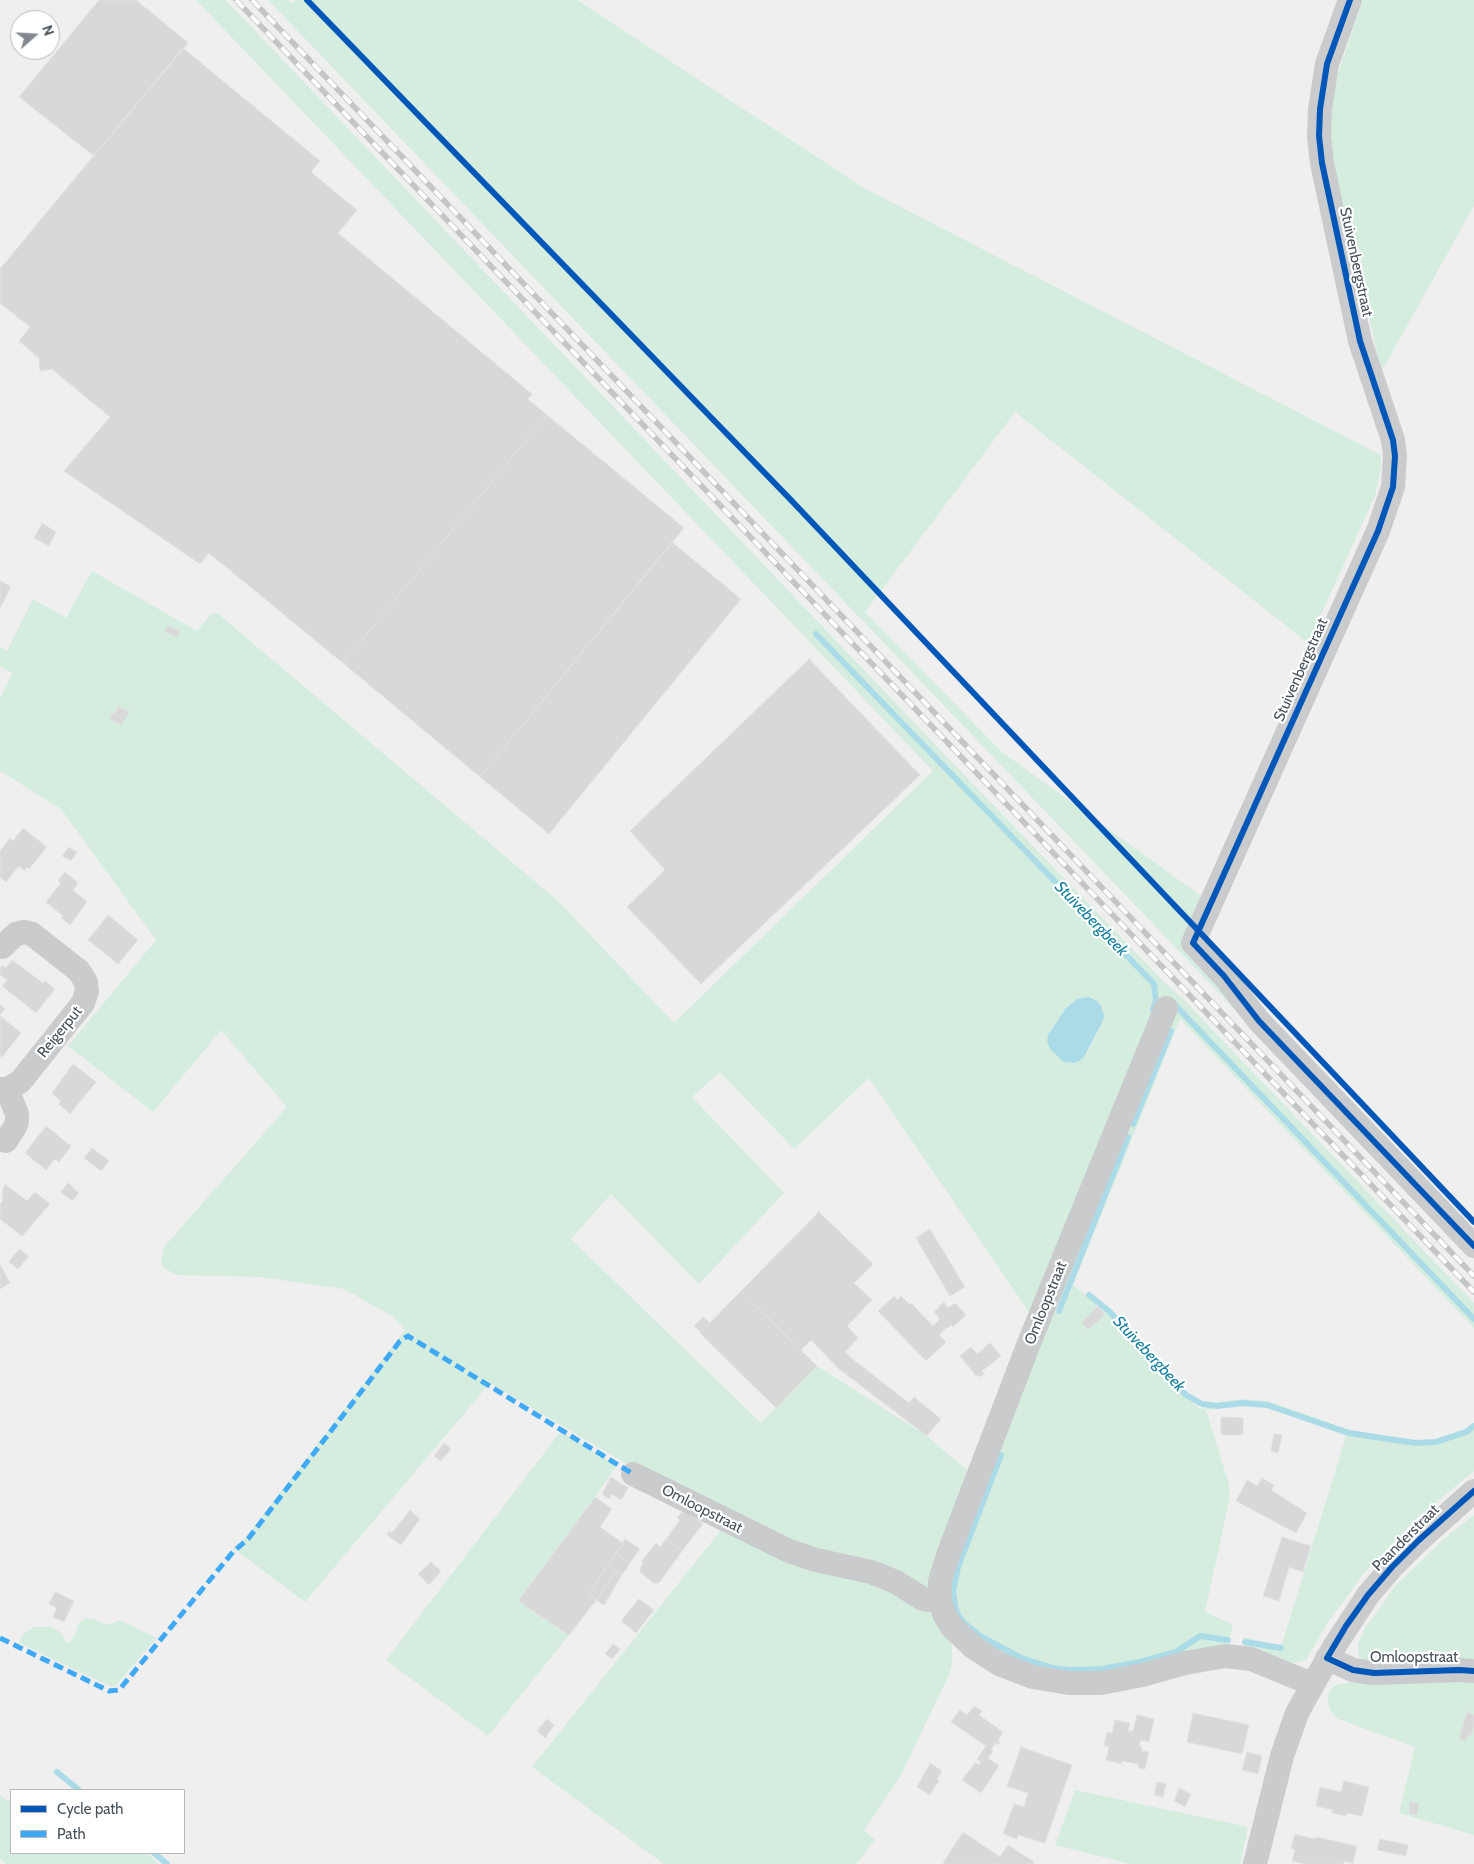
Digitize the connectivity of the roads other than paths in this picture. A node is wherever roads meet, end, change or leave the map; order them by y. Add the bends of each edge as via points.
1 (1350, 0) edge
2 (2, 947) dead end
3 (1166, 1008) dead end
4 (4, 1089) edge
5 (6, 1142) dead end
6 (1474, 1246) edge
7 (632, 1474) dead end
8 (1474, 1491) edge
9 (940, 1602) junction
10 (1327, 1658) junction
11 (1474, 1671) edge
12 (1312, 1684) junction
13 (1255, 1864) edge

1 - 6 street, Stuivenbergstraat via 1327,64 1319,136 1360,341 1393,440 1393,487 1378,531 1192,943 1224,976 1259,1021
2 - 4 street, Reigerput via 16,934 32,934 79,971 87,991 83,1003 20,1082
3 - 9 street, Omloopstraat via 1029,1343 952,1546 940,1581
4 - 5 street, Reigerput via 16,1110 17,1120
7 - 9 street, Omloopstraat via 789,1552 871,1572 896,1582 923,1599
8 - 10 street, Paanderstraat via 1392,1567 1368,1595
9 - 12 street, Omloopstraat via 952,1627 973,1647 999,1664 1033,1677 1069,1683 1101,1683 1226,1656 1251,1659
10 - 11 street, Omloopstraat via 1353,1670 1374,1673
10 - 12 street, Paanderstraat
12 - 13 street, Paanderstraat via 1297,1713 1282,1756

